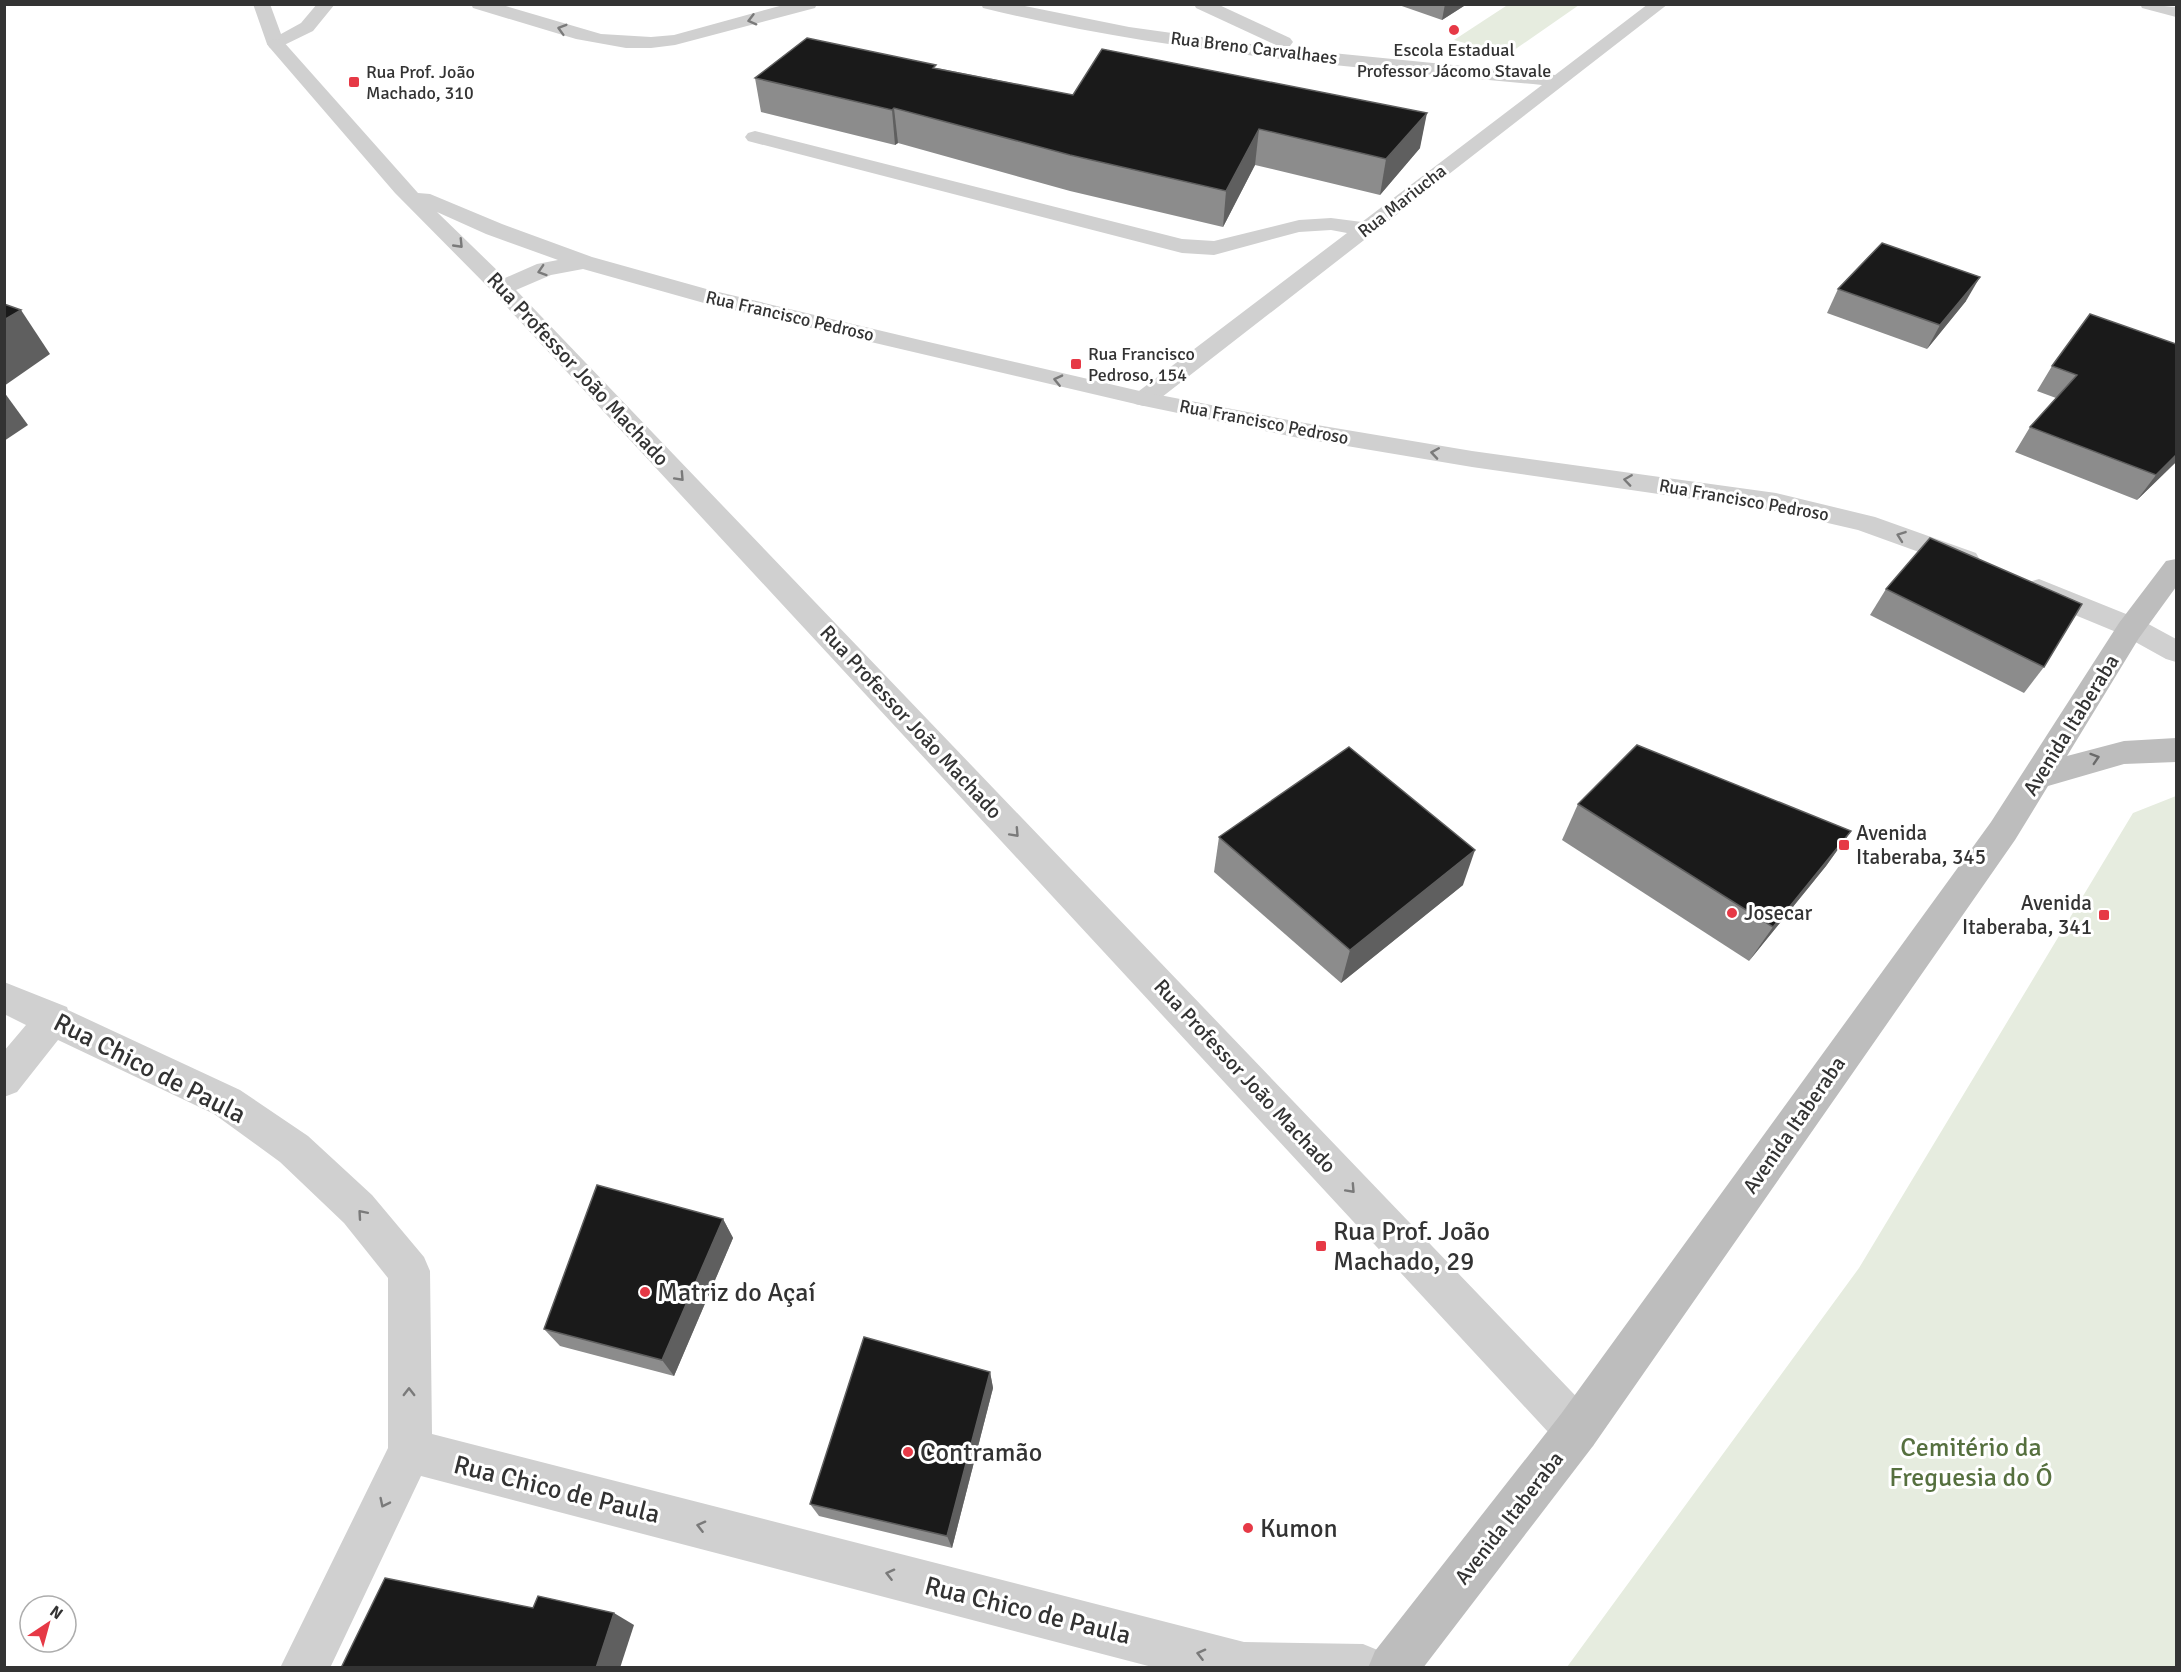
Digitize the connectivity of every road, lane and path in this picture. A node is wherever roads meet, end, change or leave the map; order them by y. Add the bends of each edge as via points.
1 (261, 4) edge
2 (327, 4) edge
3 (479, 4) edge
4 (809, 4) edge
5 (989, 4) edge
6 (1202, 4) edge
7 (1660, 4) edge
8 (2148, 4) edge
9 (2176, 12) edge
10 (276, 44) junction
11 (1319, 57) junction
12 (1557, 81) junction
13 (755, 137) dead end
14 (402, 189) junction
15 (1366, 229) junction
16 (584, 262) junction
17 (502, 288) junction
18 (1144, 399) junction
19 (2176, 568) edge
20 (1990, 569) edge
21 (2022, 582) edge
22 (2131, 627) junction
23 (2176, 652) edge
24 (2176, 750) edge
25 (2040, 777) junction
26 (4, 997) edge
27 (54, 1018) junction
28 (4, 1080) edge
29 (1577, 1430) junction
30 (410, 1451) junction
31 (304, 1668) edge
32 (1363, 1668) edge
33 (1392, 1668) edge

1 - 10 street, Rua Professor João Machado
2 - 10 street via 306,27
4 -> 3 street via 644,45 595,38
5 - 11 street, Rua Breno Carvalhaes via 1110,29
6 - 11 street
7 - 12 street, Rua Mariucha
8 - 9 street
10 - 14 street, Rua Professor João Machado
11 - 12 street, Rua Breno Carvalhaes
12 - 15 street, Rua Mariucha
13 - 15 street via 1182,246 1214,248 1299,226 1331,224
14 - 16 street, Rua Francisco Pedroso
14 -> 17 street, Rua Professor João Machado
15 - 18 street, Rua Mariucha
16 -> 17 street via 545,269
18 -> 16 street, Rua Francisco Pedroso via 704,296
17 -> 29 street, Rua Professor João Machado
20 -> 18 street, Rua Francisco Pedroso via 1865,523 1776,502 1449,455
19 - 22 main road, Avenida Itaberaba
21 - 22 street
22 - 23 street
22 - 25 main road, Avenida Itaberaba
25 -> 24 main road via 2103,755 2154,748
25 - 29 main road, Avenida Itaberaba
26 - 27 street, Rua Chico de Paula
27 - 28 street
30 -> 27 street, Rua Chico de Paula via 409,1271 358,1209 294,1149 226,1102
29 - 33 main road, Avenida Itaberaba
30 -> 31 street
32 -> 30 street, Rua Chico de Paula via 1244,1666

